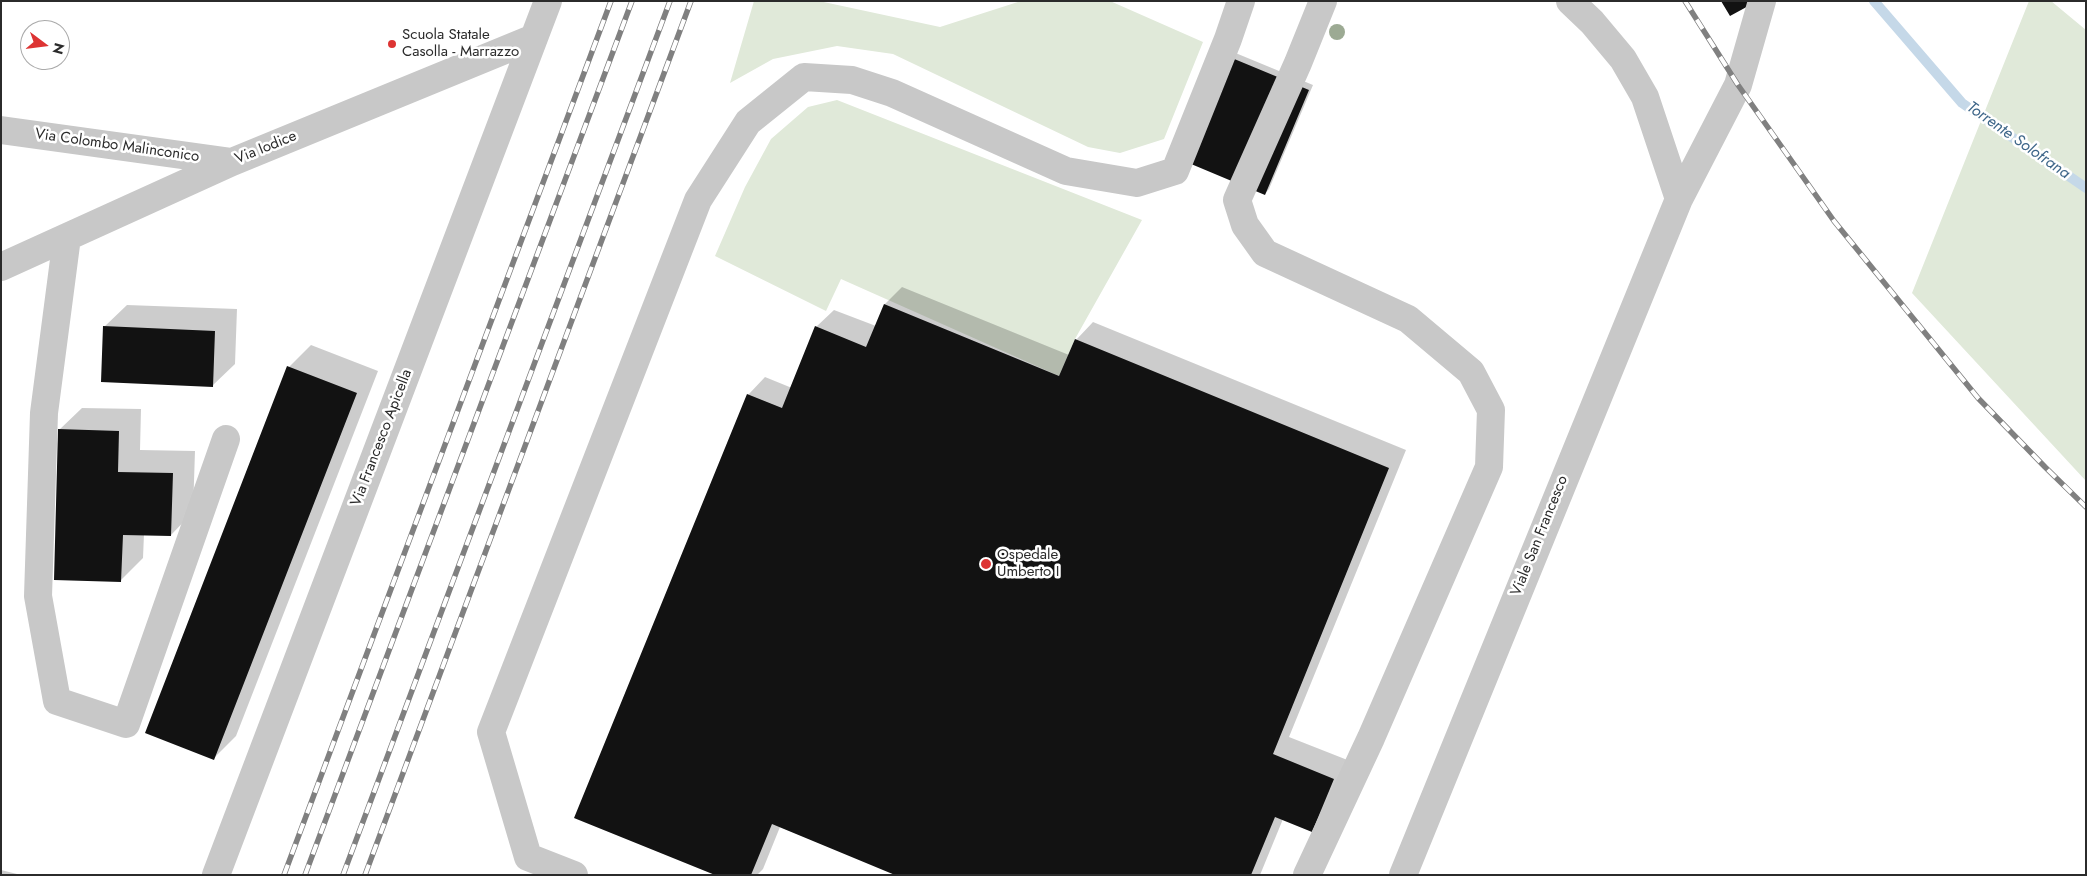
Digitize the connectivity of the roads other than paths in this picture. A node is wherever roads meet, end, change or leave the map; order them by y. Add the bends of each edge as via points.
1 (548, 1) edge
2 (1241, 1) edge
3 (1323, 1) edge
4 (1570, 1) edge
5 (1762, 1) edge
6 (534, 38) junction
7 (1, 130) edge
8 (232, 162) junction
9 (1679, 199) junction
10 (67, 237) junction
11 (1, 267) edge
12 (226, 439) dead end
13 (216, 875) edge
14 (574, 875) edge
15 (1307, 875) edge
16 (1403, 875) edge

1 - 6 street, Via Francesco Apicella
2 - 14 street via 1175,171 1137,183 1066,171 892,93 852,80 804,78 748,122 698,200 491,732 528,857
3 - 15 street via 1237,200 1245,225 1265,253 1408,319 1471,372 1491,410 1488,468 1371,738
4 - 9 street via 1623,58 1645,97
5 - 9 street, Viale San Francesco via 1738,85
6 - 8 street, Via Iodice
6 - 13 street, Via Francesco Apicella
7 - 8 street, Via Colombo Malinconico
8 - 10 street, Via Iodice
9 - 16 street, Viale San Francesco
10 - 11 street, Via Iodice
10 - 12 street via 44,413 38,596 57,700 126,724

